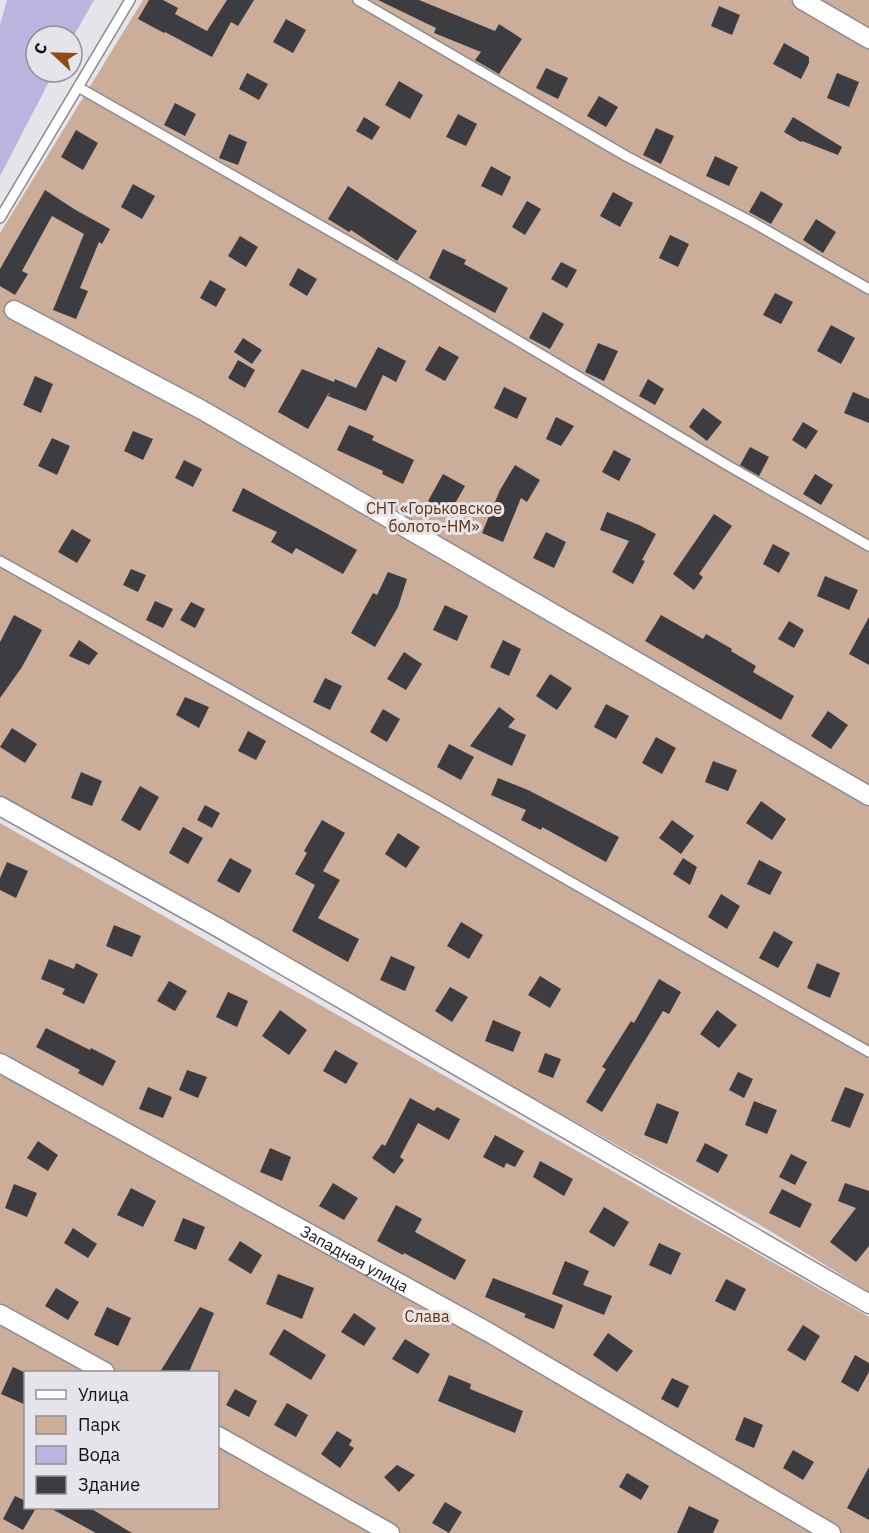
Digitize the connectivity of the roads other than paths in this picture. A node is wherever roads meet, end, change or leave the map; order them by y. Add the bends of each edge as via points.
1 (130, 0) edge
2 (358, 0) edge
3 (802, 0) edge
4 (869, 39) edge
5 (78, 87) junction
6 (0, 218) edge
7 (869, 289) edge
8 (14, 310) dead end
9 (869, 546) edge
10 (0, 561) edge
11 (869, 796) edge
12 (0, 806) edge
13 (869, 1052) edge
14 (0, 1063) edge
15 (869, 1304) edge
16 (0, 1314) edge
17 (103, 1371) edge
18 (219, 1437) edge
19 (390, 1533) edge
20 (831, 1533) edge

1 - 5 lane
2 - 7 lane via 626,156
3 - 4 street
5 - 6 lane
5 - 9 lane
8 - 11 street via 202,410
10 - 13 lane
12 - 15 street via 219,928
14 - 20 street, Западная улица via 488,1332
16 - 17 street
18 - 19 street

